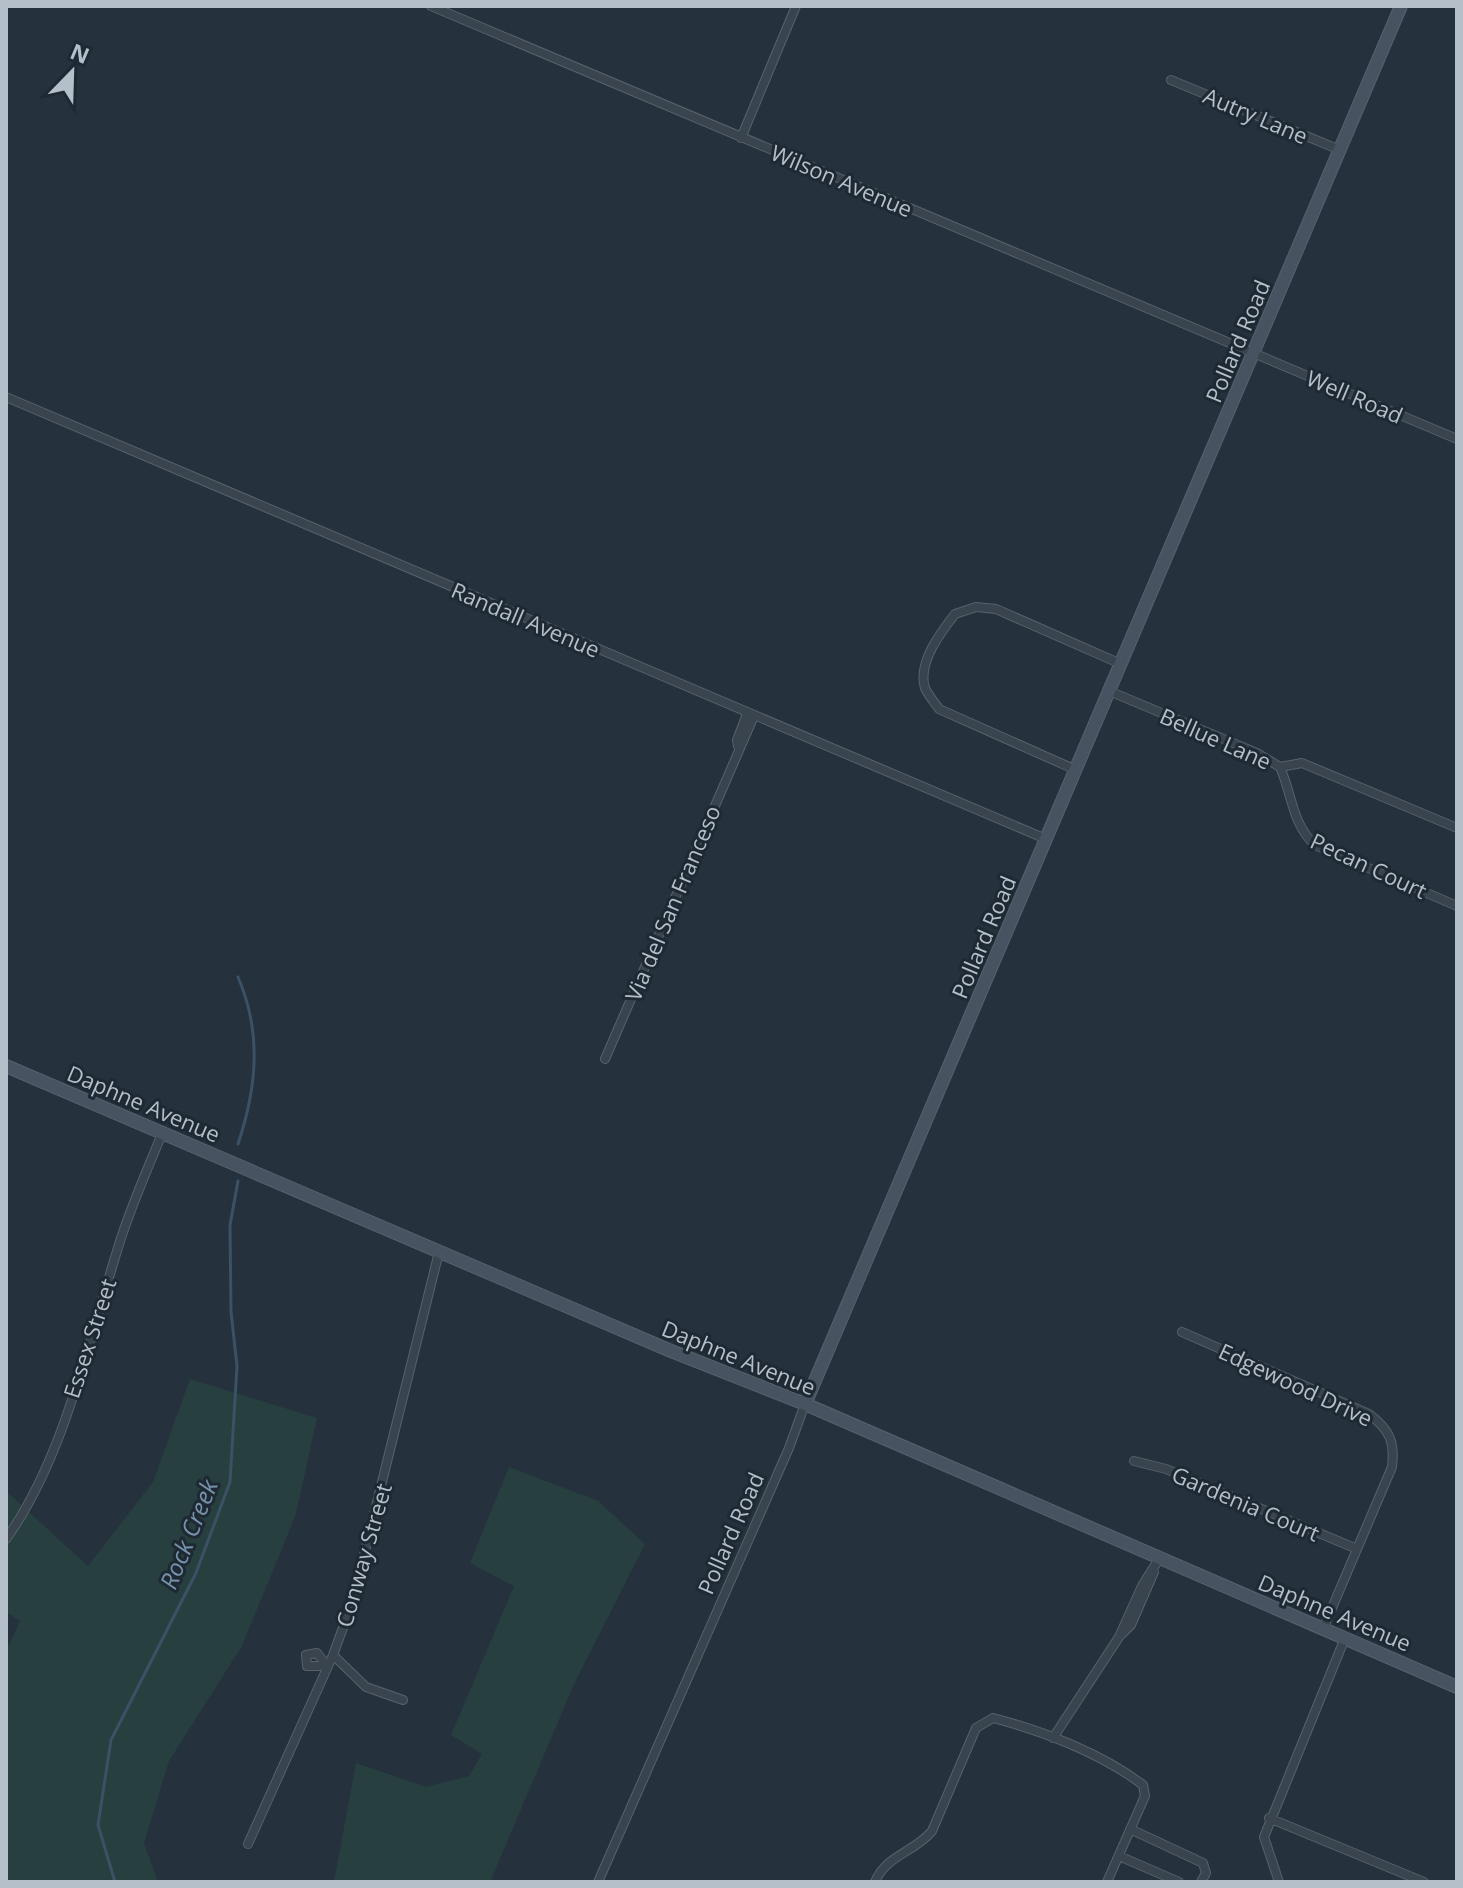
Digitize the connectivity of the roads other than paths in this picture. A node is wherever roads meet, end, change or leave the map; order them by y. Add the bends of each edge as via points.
1 (431, 6) edge
2 (796, 6) edge
3 (1401, 6) edge
4 (1171, 80) dead end
5 (741, 138) junction
6 (1340, 150) junction
7 (1253, 353) junction
8 (6, 397) edge
9 (1457, 439) edge
10 (1121, 664) junction
11 (1109, 691) junction
12 (751, 715) junction
13 (1280, 767) junction
14 (1076, 770) junction
15 (1457, 828) edge
16 (1046, 839) junction
17 (1457, 906) edge
18 (605, 1059) dead end
19 (6, 1066) edge
20 (163, 1131) junction
21 (439, 1252) junction
22 (1182, 1332) dead end
23 (805, 1404) junction
24 (1134, 1461) dead end
25 (6, 1539) edge
26 (1357, 1549) junction
27 (1159, 1559) junction
28 (1323, 1629) junction
29 (1345, 1638) junction
30 (333, 1655) junction
31 (1457, 1687) edge
32 (403, 1700) dead end
33 (1053, 1738) junction
34 (1269, 1818) junction
35 (1130, 1829) junction
36 (248, 1844) dead end
37 (1119, 1856) junction
38 (598, 1882) edge
39 (875, 1882) edge
40 (1107, 1882) edge
41 (1179, 1882) edge
42 (1201, 1882) edge
43 (1279, 1882) edge
44 (1424, 1882) edge

1 - 5 street, Wilson Avenue
2 - 5 street
3 - 6 street, Pollard Road
4 - 6 street, Autry Lane
5 - 7 street, Wilson Avenue
6 - 7 street, Pollard Road
7 - 9 street, Well Road
7 - 10 street, Pollard Road
8 - 12 street, Randall Avenue
10 - 11 street, Pollard Road
10 - 14 street via 986,607 955,614 931,652 925,689 939,709
11 - 13 street, Bellue Lane
11 - 14 street, Pollard Road
12 - 16 street, Randall Avenue
12 - 18 street, Via del San Franceso
13 - 15 street, Bellue Lane via 1302,763
13 - 17 street, Pecan Court via 1301,832 1315,845
14 - 16 street, Pollard Road
16 - 23 street, Pollard Road
19 - 20 street, Daphne Avenue
20 - 21 street, Daphne Avenue
20 - 25 street, Essex Street via 118,1245 48,1459 31,1501
21 - 23 street, Daphne Avenue
21 - 30 street, Conway Street via 366,1552
22 - 26 street, Edgewood Drive via 1369,1414 1385,1427 1394,1445 1392,1467
23 - 27 street, Daphne Avenue
23 - 38 street, Pollard Road
24 - 26 street, Gardenia Court via 1166,1469
26 - 28 street, Edgewood Drive
27 - 28 street, Daphne Avenue
27 - 33 street via 1119,1637
28 - 29 street, Daphne Avenue
29 - 31 street, Daphne Avenue
29 - 34 street
30 - 32 street via 366,1687
30 - 36 street, Conway Street
33 - 35 street via 1143,1785 1145,1796
33 - 39 street via 1003,1720 983,1720 932,1831 889,1861
34 - 43 street via 1264,1837
34 - 44 street
35 - 37 street
35 - 42 street via 1203,1863 1206,1873
37 - 40 street
37 - 41 street

